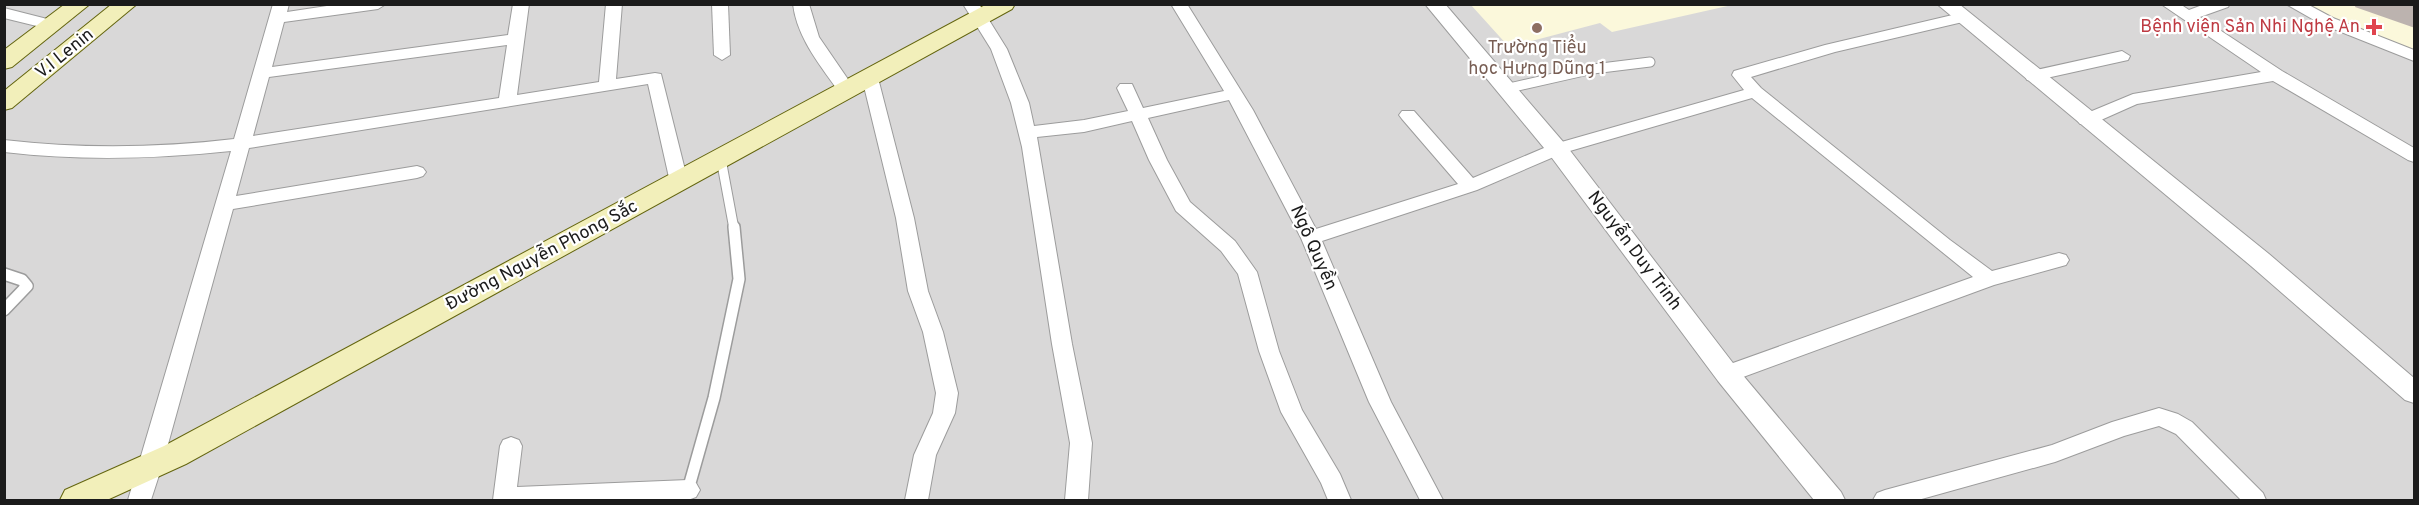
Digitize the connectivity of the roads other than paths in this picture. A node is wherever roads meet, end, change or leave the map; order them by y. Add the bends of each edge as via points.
1 (79, 4) edge
2 (126, 4) edge
3 (378, 4) edge
4 (520, 4) edge
5 (614, 4) edge
6 (720, 4) edge
7 (801, 4) edge
8 (1004, 4) edge
9 (1179, 4) edge
10 (1434, 4) edge
11 (2169, 4) edge
12 (2222, 4) edge
13 (2294, 4) edge
14 (279, 11) edge
15 (1953, 11) edge
16 (975, 12) edge
17 (4, 13) edge
18 (2188, 16) junction
19 (53, 25) junction
20 (516, 39) junction
21 (722, 55) dead end
22 (2122, 56) dead end
23 (2415, 56) edge
24 (4, 62) edge
25 (1650, 62) dead end
26 (262, 73) junction
27 (2276, 75) junction
28 (2033, 76) junction
29 (859, 84) junction
30 (607, 85) junction
31 (1126, 88) dead end
32 (1504, 90) junction
33 (1755, 92) junction
34 (1234, 94) junction
35 (507, 102) junction
36 (4, 103) edge
37 (1137, 115) junction
38 (1408, 115) dead end
39 (2086, 120) junction
40 (1028, 132) junction
41 (4, 146) edge
42 (241, 146) junction
43 (1557, 149) junction
44 (2415, 156) edge
45 (721, 159) junction
46 (417, 172) dead end
47 (679, 182) junction
48 (1470, 186) junction
49 (225, 204) junction
50 (1311, 238) junction
51 (2059, 260) dead end
52 (4, 274) edge
53 (1989, 279) junction
54 (4, 310) edge
55 (1727, 374) junction
56 (2415, 393) edge
57 (511, 446) dead end
58 (151, 466) junction
59 (688, 490) joint
60 (504, 499) edge
61 (76, 501) edge
62 (139, 501) edge
63 (917, 501) edge
64 (1076, 501) edge
65 (1339, 501) edge
66 (1431, 501) edge
67 (1830, 501) edge
68 (1885, 501) edge
69 (2255, 501) edge

1 - 19 main road
2 - 36 main road, V.I Lenin
3 - 14 street
4 - 20 street
5 - 30 street
6 - 21 street
7 - 29 street via 806,26 823,57
8 - 16 main road, Đường Nguyễn Phong Sắc
9 - 34 street, Ngô Quyền
10 - 32 street, Nguyễn Duy Trinh
11 - 18 street
12 - 18 street
13 - 23 street
14 - 26 street
15 - 28 street
15 - 33 street via 1740,75
16 - 29 main road, Đường Nguyễn Phong Sắc
16 - 40 street via 999,49
17 - 19 street
18 - 27 street
19 - 24 main road
20 - 26 street
20 - 35 street
22 - 28 street
25 - 32 lane via 1593,69
26 - 42 street
27 - 39 street via 2133,99
27 - 44 street
28 - 39 street
29 - 45 main road, Đường Nguyễn Phong Sắc
29 - 63 street via 905,218 918,291 933,332 947,393 944,413 925,455
30 - 35 street
30 - 47 street via 656,78
31 - 37 street
32 - 43 street, Nguyễn Duy Trinh
33 - 43 street
33 - 53 street
34 - 37 street
34 - 50 street, Ngô Quyền
35 - 42 street
37 - 40 street
37 - 65 street via 1183,206 1228,246 1247,272 1269,351 1292,412 1332,481
38 - 48 street
39 - 56 street via 2260,260
40 - 64 street via 1081,443
41 - 42 street via 133,153
42 - 49 street
43 - 48 street
43 - 55 street, Nguyễn Duy Trinh
45 - 47 main road, Đường Nguyễn Phong Sắc
45 - 59 lane via 739,279 714,398
46 - 49 street
47 - 58 main road, Đường Nguyễn Phong Sắc
48 - 50 street
49 - 58 street
50 - 66 street, Ngô Quyền via 1380,402
51 - 53 street
52 - 54 lane via 22,280 27,286
53 - 55 street
55 - 67 street, Nguyễn Duy Trinh
57 - 60 street
58 - 61 main road, Đường Nguyễn Phong Sắc
58 - 62 street
59 - 60 street
68 - 69 street via 2055,453 2159,417 2184,428

